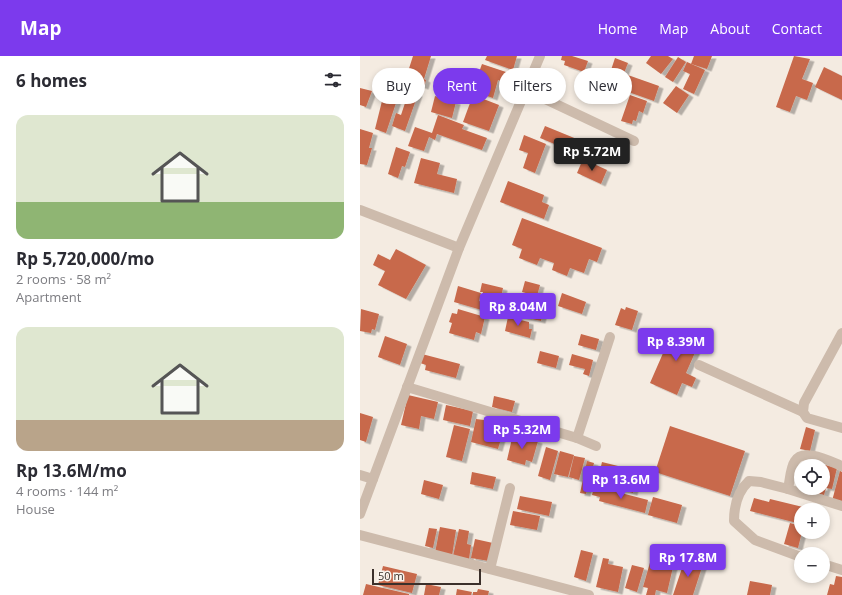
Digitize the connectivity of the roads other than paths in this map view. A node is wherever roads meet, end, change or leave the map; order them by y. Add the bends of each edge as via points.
1 (540, 56) edge
2 (535, 68) edge
3 (520, 104) edge
4 (556, 104) edge
5 (634, 141) dead end
6 (360, 210) edge
7 (459, 248) junction
8 (842, 333) edge
9 (610, 337) dead end
10 (699, 365) dead end
11 (407, 388) junction
12 (803, 412) junction
13 (842, 428) edge
14 (577, 438) junction
15 (596, 446) dead end
16 (842, 466) edge
17 (360, 475) edge
18 (373, 479) junction
19 (510, 488) dead end
20 (788, 489) junction
21 (842, 506) edge
22 (360, 514) edge
23 (360, 535) edge
24 (794, 554) edge
25 (830, 566) edge
26 (490, 569) junction
27 (842, 570) edge
28 (589, 595) edge

1 - 2 street
3 - 7 street
4 - 5 street
6 - 7 street
7 - 11 street
8 - 12 street via 804,403
9 - 14 street
10 - 12 street
11 - 14 street
11 - 18 street
12 - 13 street via 806,418
14 - 15 street
16 - 20 street via 812,456 800,457 795,460
17 - 18 street
18 - 22 street
19 - 26 street
20 - 21 street
20 - 24 street via 749,481 738,496 734,521 755,540
23 - 26 street
25 - 27 street
26 - 28 street

